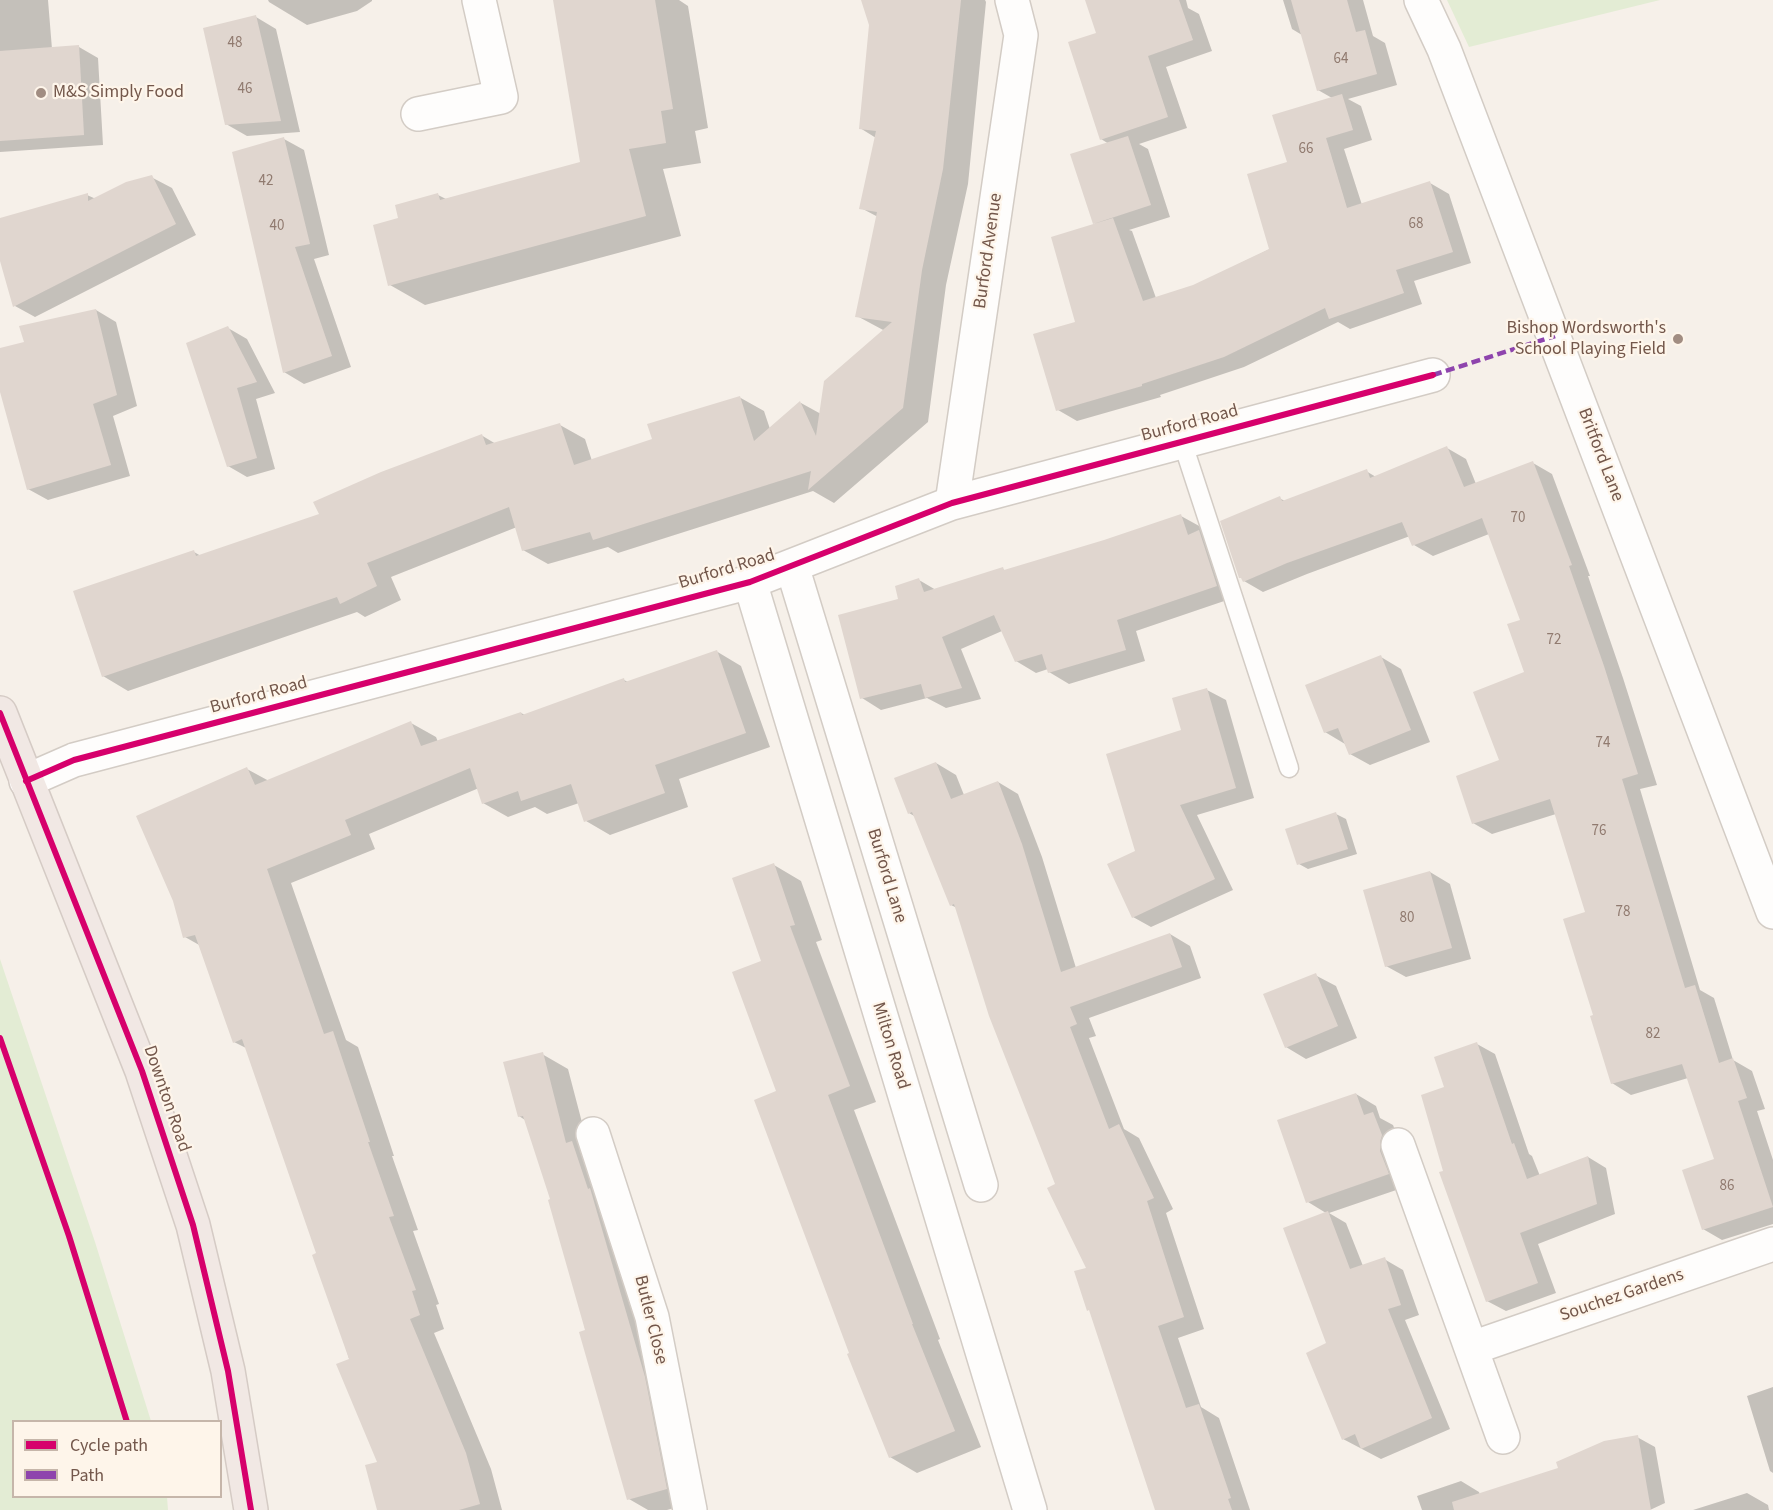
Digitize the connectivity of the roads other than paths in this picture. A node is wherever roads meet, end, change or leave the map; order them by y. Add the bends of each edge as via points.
1 (479, 0) edge
2 (1012, 0) edge
3 (1420, 0) edge
4 (418, 114) dead end
5 (1433, 375) dead end
6 (1182, 441) junction
7 (952, 503) junction
8 (792, 566) junction
9 (750, 582) junction
10 (0, 713) edge
11 (1289, 768) dead end
12 (26, 781) junction
13 (1773, 912) edge
14 (593, 1134) dead end
15 (1398, 1145) dead end
16 (981, 1185) dead end
17 (1773, 1244) edge
18 (1472, 1348) junction
19 (1503, 1437) dead end
20 (251, 1510) edge
21 (690, 1510) edge
22 (1030, 1510) edge

1 - 4 street via 501,97
2 - 7 street, Burford Avenue via 1021,35
3 - 13 street, Britford Lane via 1444,49
5 - 6 street, Burford Road
6 - 7 street, Burford Road
6 - 11 lane
7 - 8 street, Burford Road
8 - 9 street, Burford Road
8 - 16 street, Burford Lane
9 - 12 street, Burford Road via 74,760
9 - 22 street, Milton Road
10 - 12 highway, Downton Road
12 - 20 highway, Downton Road via 142,1071 193,1225 228,1371
14 - 21 street, Butler Close via 652,1317
15 - 18 street
17 - 18 street, Souchez Gardens
18 - 19 street

